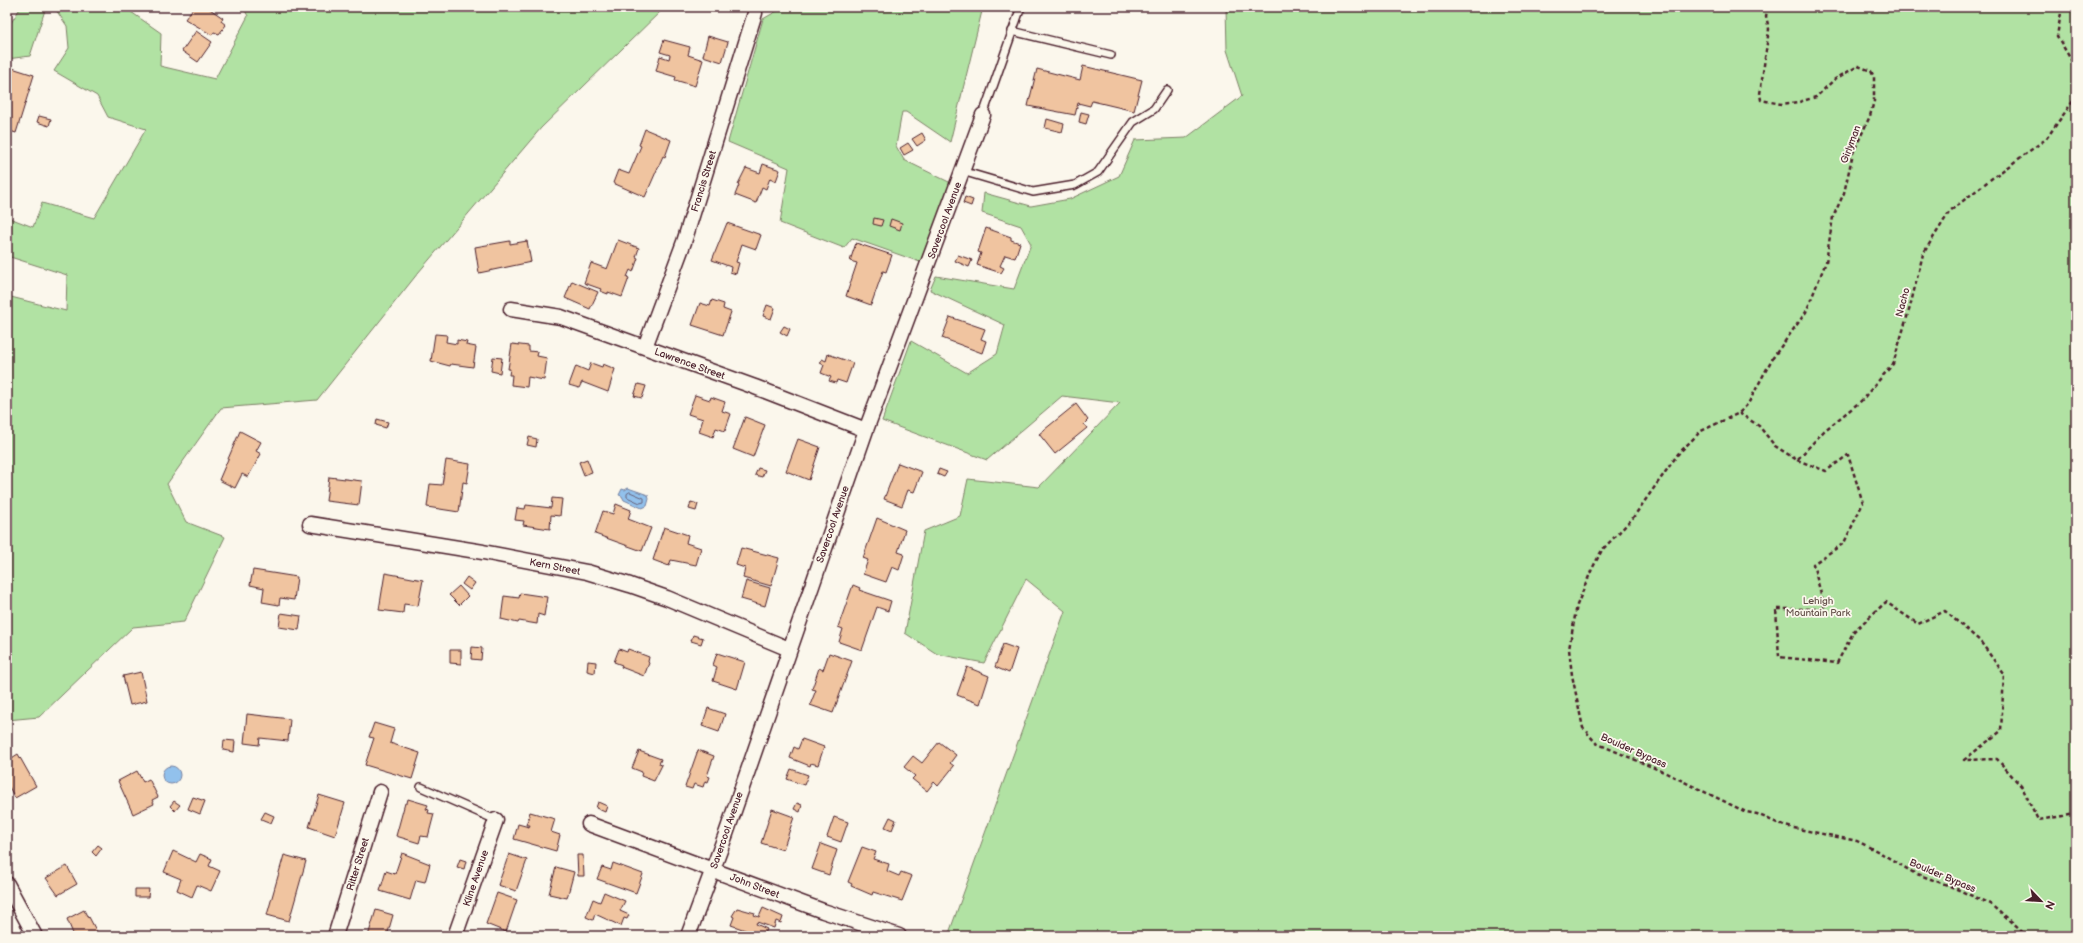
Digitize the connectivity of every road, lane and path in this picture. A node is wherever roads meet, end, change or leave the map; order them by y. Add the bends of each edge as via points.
1 (1021, 7) edge
2 (1768, 7) edge
3 (2062, 7) edge
4 (755, 13) dead end
5 (1012, 31) junction
6 (1111, 55) dead end
7 (2076, 68) edge
8 (1167, 90) dead end
9 (2076, 97) edge
10 (983, 115) joint
11 (962, 171) junction
12 (511, 309) dead end
13 (645, 347) junction
14 (1739, 413) junction
15 (866, 430) junction
16 (1797, 460) junction
17 (310, 524) dead end
18 (788, 650) junction
19 (421, 787) dead end
20 (380, 792) dead end
21 (2076, 814) edge
22 (496, 820) joint
23 (590, 824) dead end
24 (713, 869) junction
25 (7, 884) edge
26 (35, 936) edge
27 (335, 936) edge
28 (455, 936) edge
29 (688, 936) edge
30 (899, 936) edge
31 (2028, 936) edge

1 - 5 lane
2 - 14 path, Girlyman via 1766,16 1769,29 1761,100 1781,104 1811,99 1839,76 1858,66 1871,71 1874,77 1874,101 1853,153 1844,193 1833,217 1826,262 1806,312 1772,359 1748,404
3 - 7 path via 2057,36
4 - 13 street, Francis Street via 684,242
5 - 6 lane
5 - 10 lane
8 - 11 lane via 1154,109 1133,122 1098,172 1075,185 1033,192
9 - 16 path, Nacho via 2046,139 1950,211 1923,254 1893,364 1861,401 1824,431
10 - 11 street, Savercool Avenue
11 - 15 street, Savercool Avenue
12 - 13 street, Lawrence Street via 561,317
13 - 15 street, Lawrence Street
14 - 16 path via 1759,426 1775,446
14 - 31 path, Boulder Bypass via 1701,431 1678,454 1632,519 1602,550 1592,569 1577,605 1569,649 1583,728 1596,743 1608,750 1666,773 1746,812 1784,826 1857,841 1914,872 1990,904
15 - 18 street, Savercool Avenue
16 - 21 path via 1826,471 1848,455 1863,502 1844,543 1814,564 1825,609 1776,609 1779,657 1837,663 1854,632 1886,602 1918,624 1945,611 1980,641 2004,674 2001,731 1964,760 1997,759 2022,787 2038,820
17 - 18 street, Kern Street via 587,572 667,598
18 - 24 street, Savercool Avenue
19 - 22 lane
20 - 27 street, Ritter Street
22 - 28 street, Kline Avenue
23 - 24 street, John Street
24 - 29 street, Savercool Avenue
24 - 30 street, John Street via 823,911
25 - 26 street

